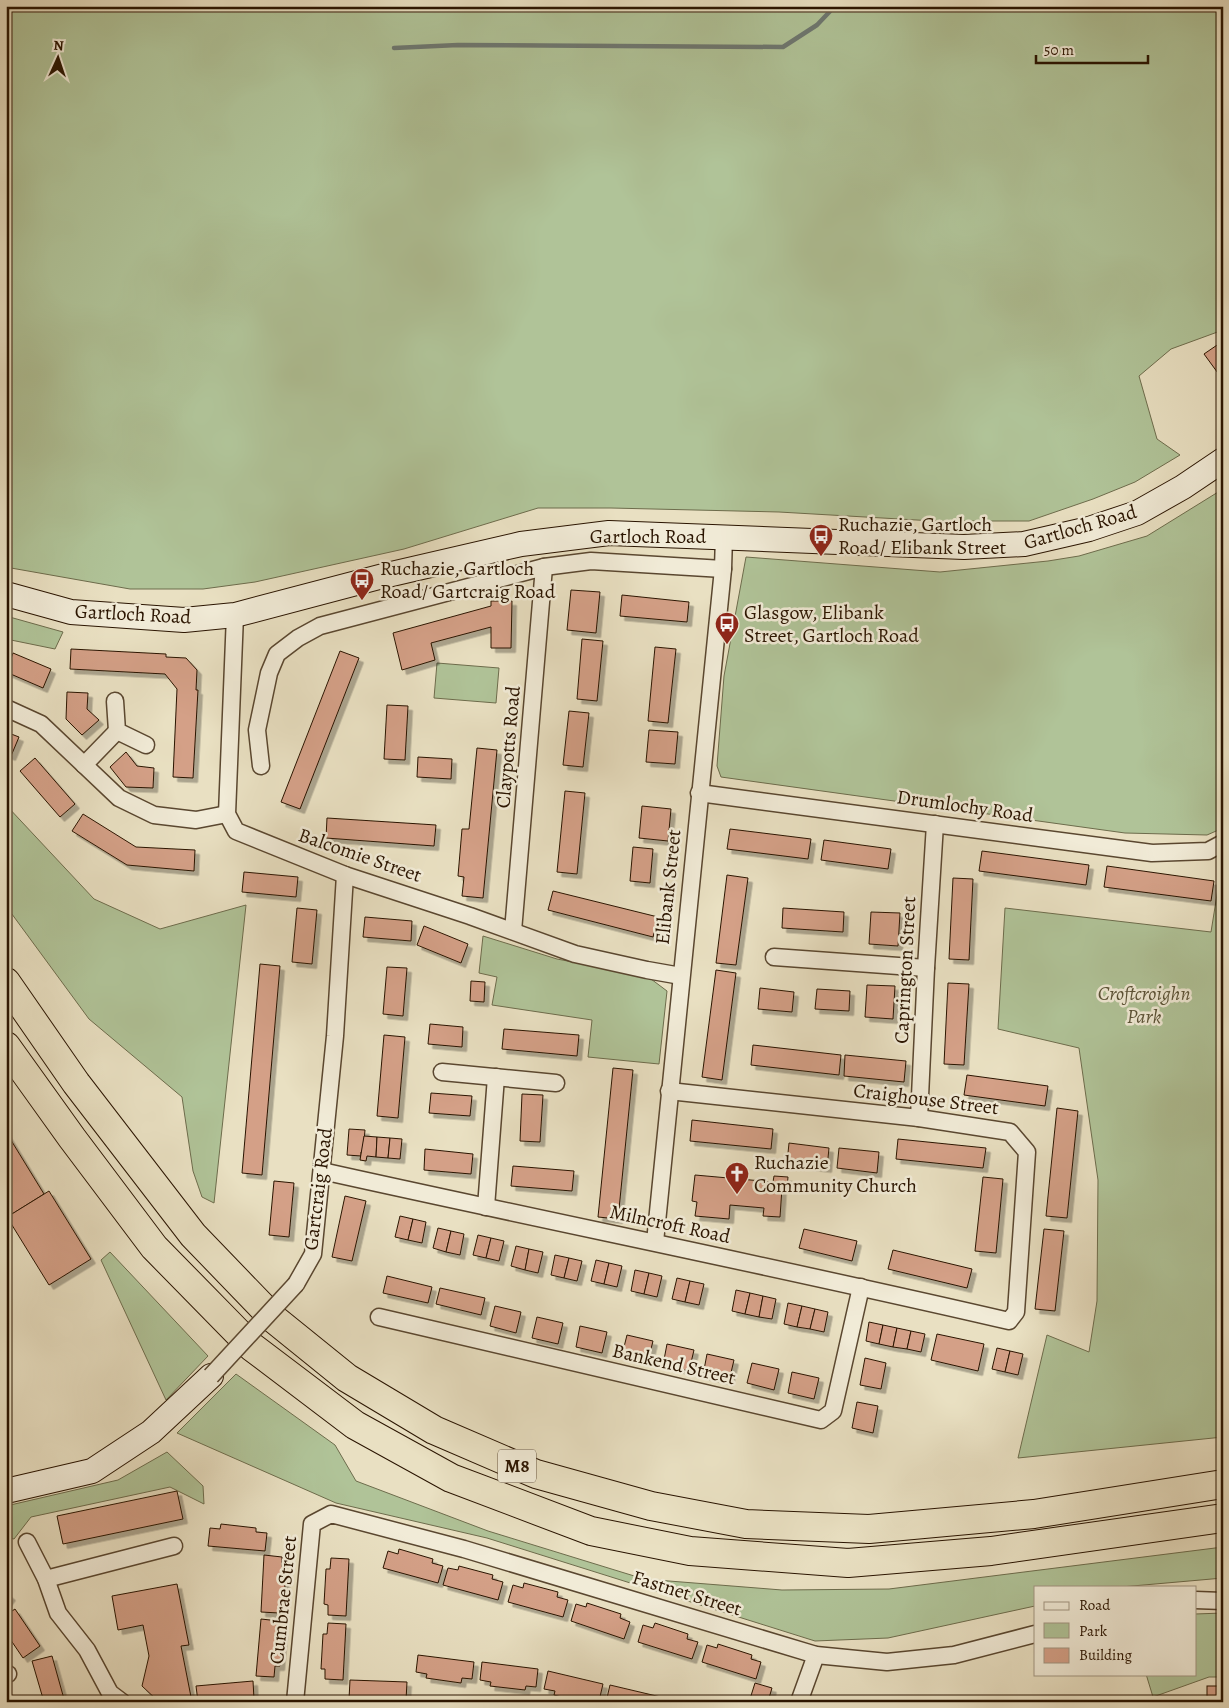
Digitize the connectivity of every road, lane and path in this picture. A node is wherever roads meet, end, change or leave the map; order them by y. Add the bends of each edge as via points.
1 (1223, 460) edge
2 (724, 536) junction
3 (544, 567) junction
4 (723, 569) junction
5 (6, 594) edge
6 (235, 615) junction
7 (115, 701) dead end
8 (6, 708) edge
9 (230, 728) junction
10 (257, 730) junction
11 (117, 731) junction
12 (146, 745) dead end
13 (84, 766) junction
14 (261, 766) dead end
15 (699, 793) junction
16 (227, 814) junction
17 (935, 824) junction
18 (1223, 843) edge
19 (345, 875) junction
20 (513, 931) junction
21 (774, 957) dead end
22 (926, 968) junction
23 (681, 976) junction
24 (6, 982) edge
25 (6, 1046) edge
26 (442, 1072) dead end
27 (496, 1077) junction
28 (556, 1083) dead end
29 (670, 1091) junction
30 (919, 1118) junction
31 (322, 1171) junction
32 (486, 1207) junction
33 (655, 1242) junction
34 (861, 1287) junction
35 (379, 1317) dead end
36 (1009, 1321) joint
37 (211, 1376) joint
38 (1223, 1484) edge
39 (6, 1491) edge
40 (331, 1514) joint
41 (1223, 1518) edge
42 (27, 1542) dead end
43 (174, 1546) dead end
44 (46, 1579) junction
45 (1196, 1600) edge
46 (1223, 1601) edge
47 (1034, 1634) edge
48 (816, 1655) junction
49 (122, 1702) edge
50 (295, 1702) edge
51 (799, 1702) edge

1 - 2 main road, Gartloch Road via 1137,513 1089,529 1024,544 964,547
2 - 4 street, Elibank Street
2 - 6 main road, Gartloch Road via 609,533 521,544
3 - 4 street via 591,561
3 - 10 street via 320,626 298,638 277,654 269,673
3 - 20 street, Claypotts Road
4 - 15 street, Elibank Street
5 - 6 main road, Gartloch Road via 71,612 184,620
6 - 9 street
7 - 11 street
8 - 13 street via 41,724
9 - 10 street
9 - 16 street
10 - 14 street
11 - 12 street
11 - 13 street
13 - 16 street via 119,798 154,815 196,820
15 - 17 street, Drumlochy Road
15 - 23 street, Elibank Street
16 - 19 street, Balcomie Street via 236,831
17 - 18 street, Drumlochy Road via 1152,853 1208,851
17 - 22 street, Caprington Street
19 - 20 street, Balcomie Street
19 - 31 street, Gartcraig Road
20 - 23 street, Balcomie Street via 575,954
21 - 22 street
22 - 30 street, Caprington Street
23 - 29 street, Elibank Street
24 - 38 highway, M8 via 76,1084 193,1235 274,1319 346,1378 434,1430 536,1474 651,1506 746,1524 869,1529 1034,1514
25 - 41 highway, M8 via 154,1247 252,1347 356,1425 460,1482 591,1531 690,1551 848,1563 991,1551
26 - 27 street
27 - 28 street
27 - 32 street
29 - 30 street, Craighouse Street
29 - 33 street, Elibank Street
30 - 36 street, Craighouse Street via 1010,1132 1027,1152 1016,1312
31 - 32 street, Milncroft Road
31 - 37 street, Gartcraig Road, bridge via 313,1254 296,1284
32 - 33 street, Milncroft Road
33 - 34 street, Milncroft Road
34 - 35 street, Bankend Street via 833,1411 821,1420
34 - 36 street, Milncroft Road
37 - 39 main road, Gartcraig Road via 151,1432 92,1471
40 - 48 street, Fastnet Street via 464,1548
40 - 50 street, Cumbrae Street via 312,1524
42 - 44 street
43 - 44 street
44 - 49 street via 58,1613 87,1650 110,1693
45 - 46 street
47 - 48 street, Fastnet Street via 954,1654 887,1662
48 - 51 street

